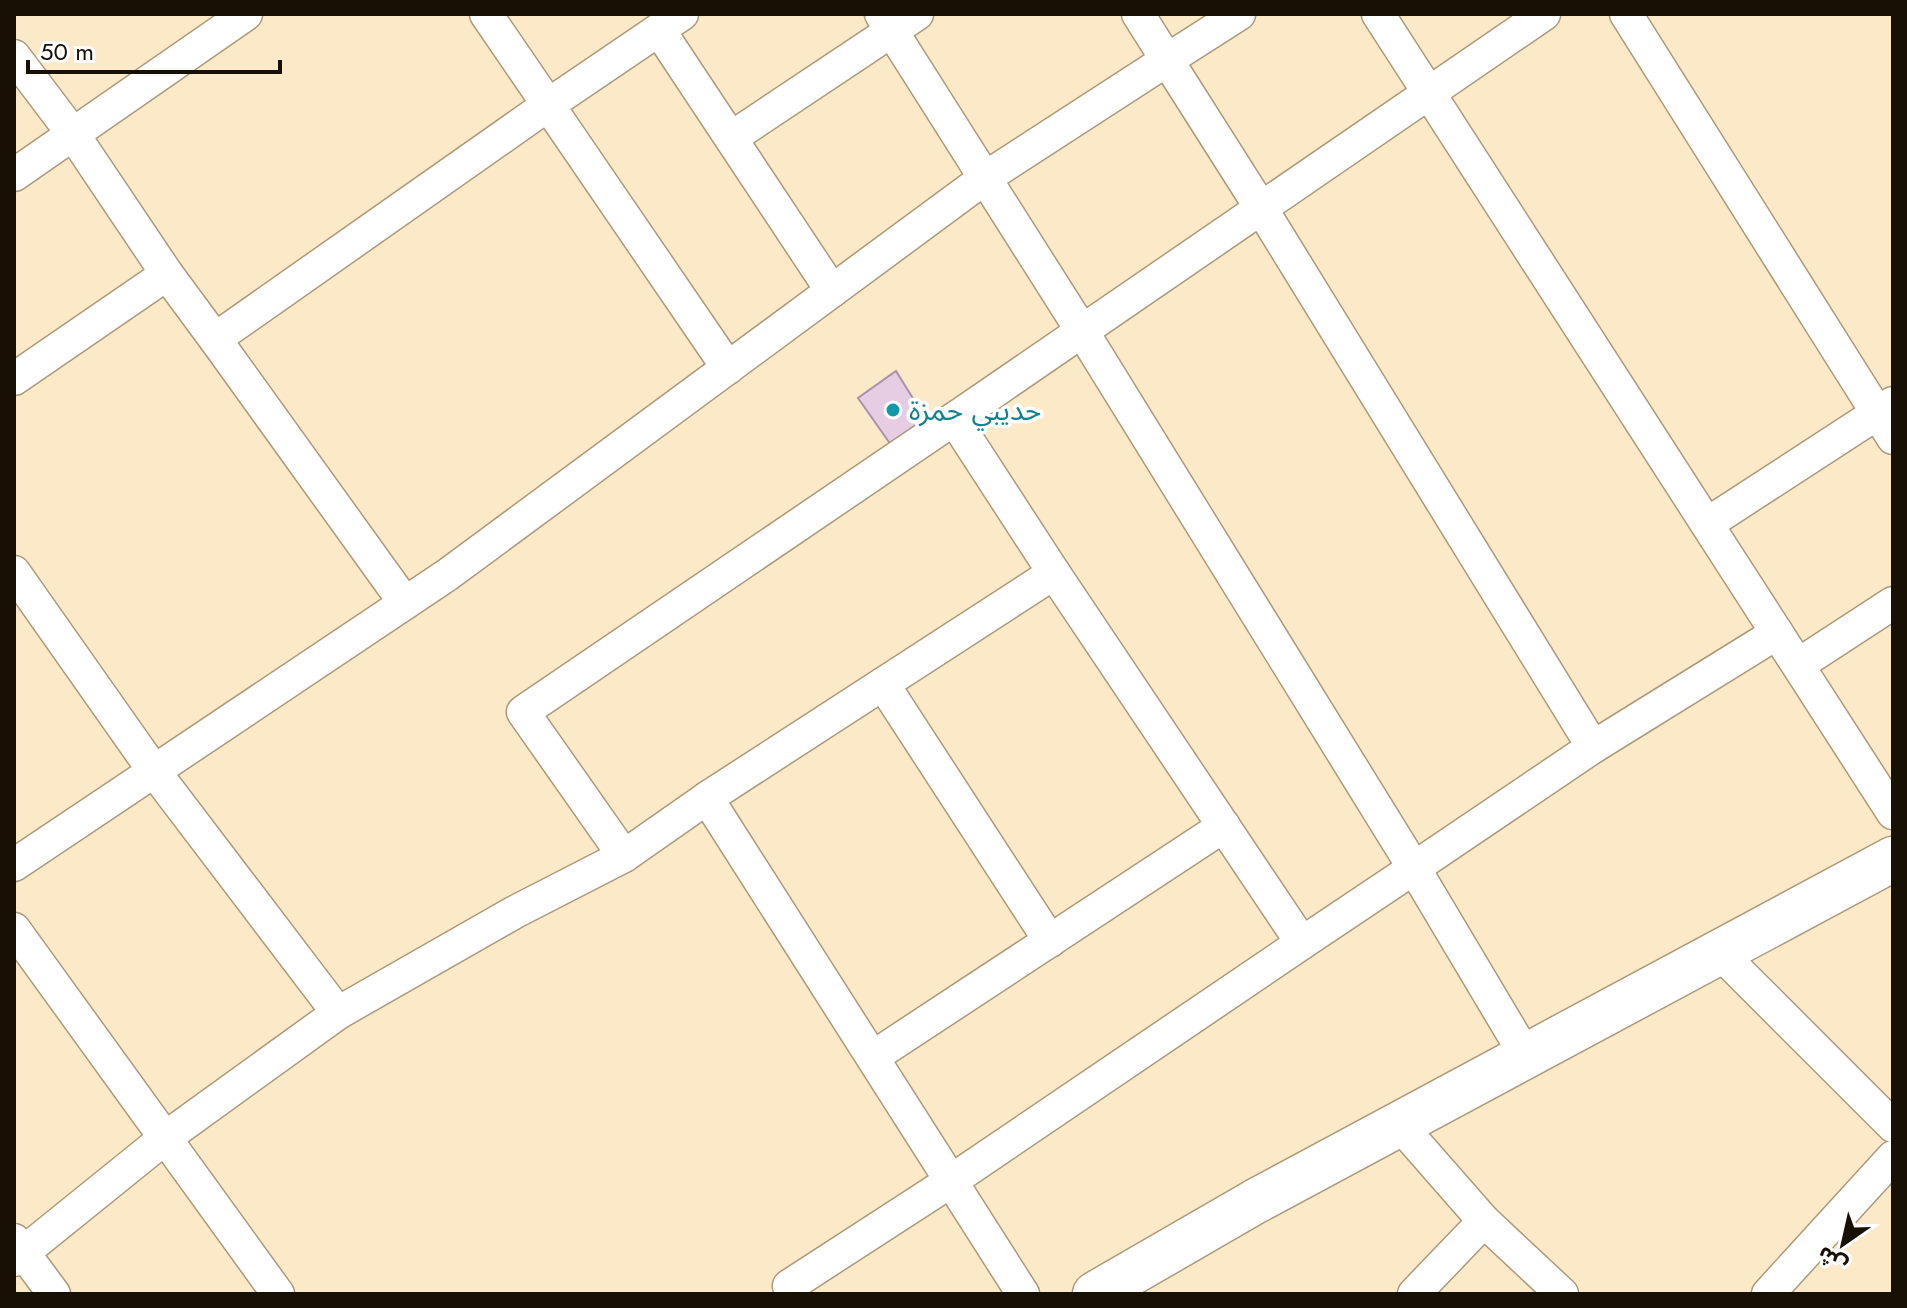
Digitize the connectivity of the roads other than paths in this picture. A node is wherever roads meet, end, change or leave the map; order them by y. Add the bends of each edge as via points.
1 (246, 14) edge
2 (486, 14) edge
3 (1138, 14) edge
4 (1239, 14) edge
5 (1378, 14) edge
6 (1544, 14) edge
7 (1626, 14) edge
8 (897, 20) edge
9 (671, 22) edge
10 (14, 56) edge
11 (1167, 60) junction
12 (1429, 93) junction
13 (548, 105) junction
14 (73, 134) junction
15 (731, 138) junction
16 (14, 175) edge
17 (985, 178) junction
18 (1261, 208) junction
19 (167, 274) junction
20 (832, 291) junction
21 (1082, 331) junction
22 (215, 339) junction
23 (728, 368) junction
24 (14, 379) edge
25 (1887, 418) edge
26 (954, 419) junction
27 (1707, 524) junction
28 (14, 572) edge
29 (1054, 573) junction
30 (405, 603) junction
31 (1893, 603) edge
32 (1777, 633) junction
33 (1798, 665) junction
34 (883, 684) junction
35 (1593, 747) junction
36 (154, 771) junction
37 (707, 798) junction
38 (1893, 813) edge
39 (1224, 826) junction
40 (624, 856) junction
41 (1893, 859) edge
42 (14, 865) edge
43 (1414, 868) junction
44 (14, 929) edge
45 (1050, 941) junction
46 (1302, 943) junction
47 (1719, 952) junction
48 (338, 1013) junction
49 (1526, 1056) junction
50 (873, 1057) junction
51 (1399, 1124) junction
52 (1893, 1126) edge
53 (165, 1138) junction
54 (1893, 1157) edge
55 (951, 1181) junction
56 (1484, 1221) junction
57 (17, 1251) edge
58 (54, 1294) edge
59 (278, 1294) edge
60 (794, 1294) edge
61 (1023, 1294) edge
62 (1095, 1294) edge
63 (1414, 1294) edge
64 (1562, 1294) edge
65 (1768, 1294) edge

1 - 14 street
2 - 13 street
3 - 11 street
4 - 11 street
5 - 12 street
6 - 12 street
7 - 25 street
8 - 15 street
8 - 17 street
9 - 13 street
9 - 15 street
10 - 14 street
11 - 17 street
11 - 18 street
12 - 18 street
12 - 27 street
13 - 22 street
13 - 23 street
14 - 16 street
14 - 19 street
15 - 20 street
17 - 20 street
17 - 21 street
18 - 21 street
18 - 35 street
19 - 22 street
19 - 24 street
20 - 23 street
21 - 26 street
21 - 43 street
22 - 30 street
23 - 30 street
25 - 27 street
26 - 29 street
26 - 40 street via 523,712
27 - 32 street
28 - 36 street
29 - 34 street
29 - 39 street
30 - 36 street
31 - 33 street
32 - 33 street
32 - 35 street
33 - 38 street
34 - 37 street
34 - 45 street
35 - 43 street
36 - 42 street
36 - 48 street
37 - 40 street
37 - 50 street
39 - 45 street
39 - 46 street
40 - 48 street
41 - 47 main road
43 - 46 street
43 - 49 street
44 - 53 street
45 - 50 street
46 - 55 street
47 - 49 main road
47 - 52 street
48 - 53 street
49 - 51 main road
50 - 55 street
51 - 56 street
51 - 62 main road
53 - 57 street
53 - 59 street
54 - 65 street
55 - 60 street via 789,1286
55 - 61 street
56 - 63 street
56 - 64 street
57 - 58 street

